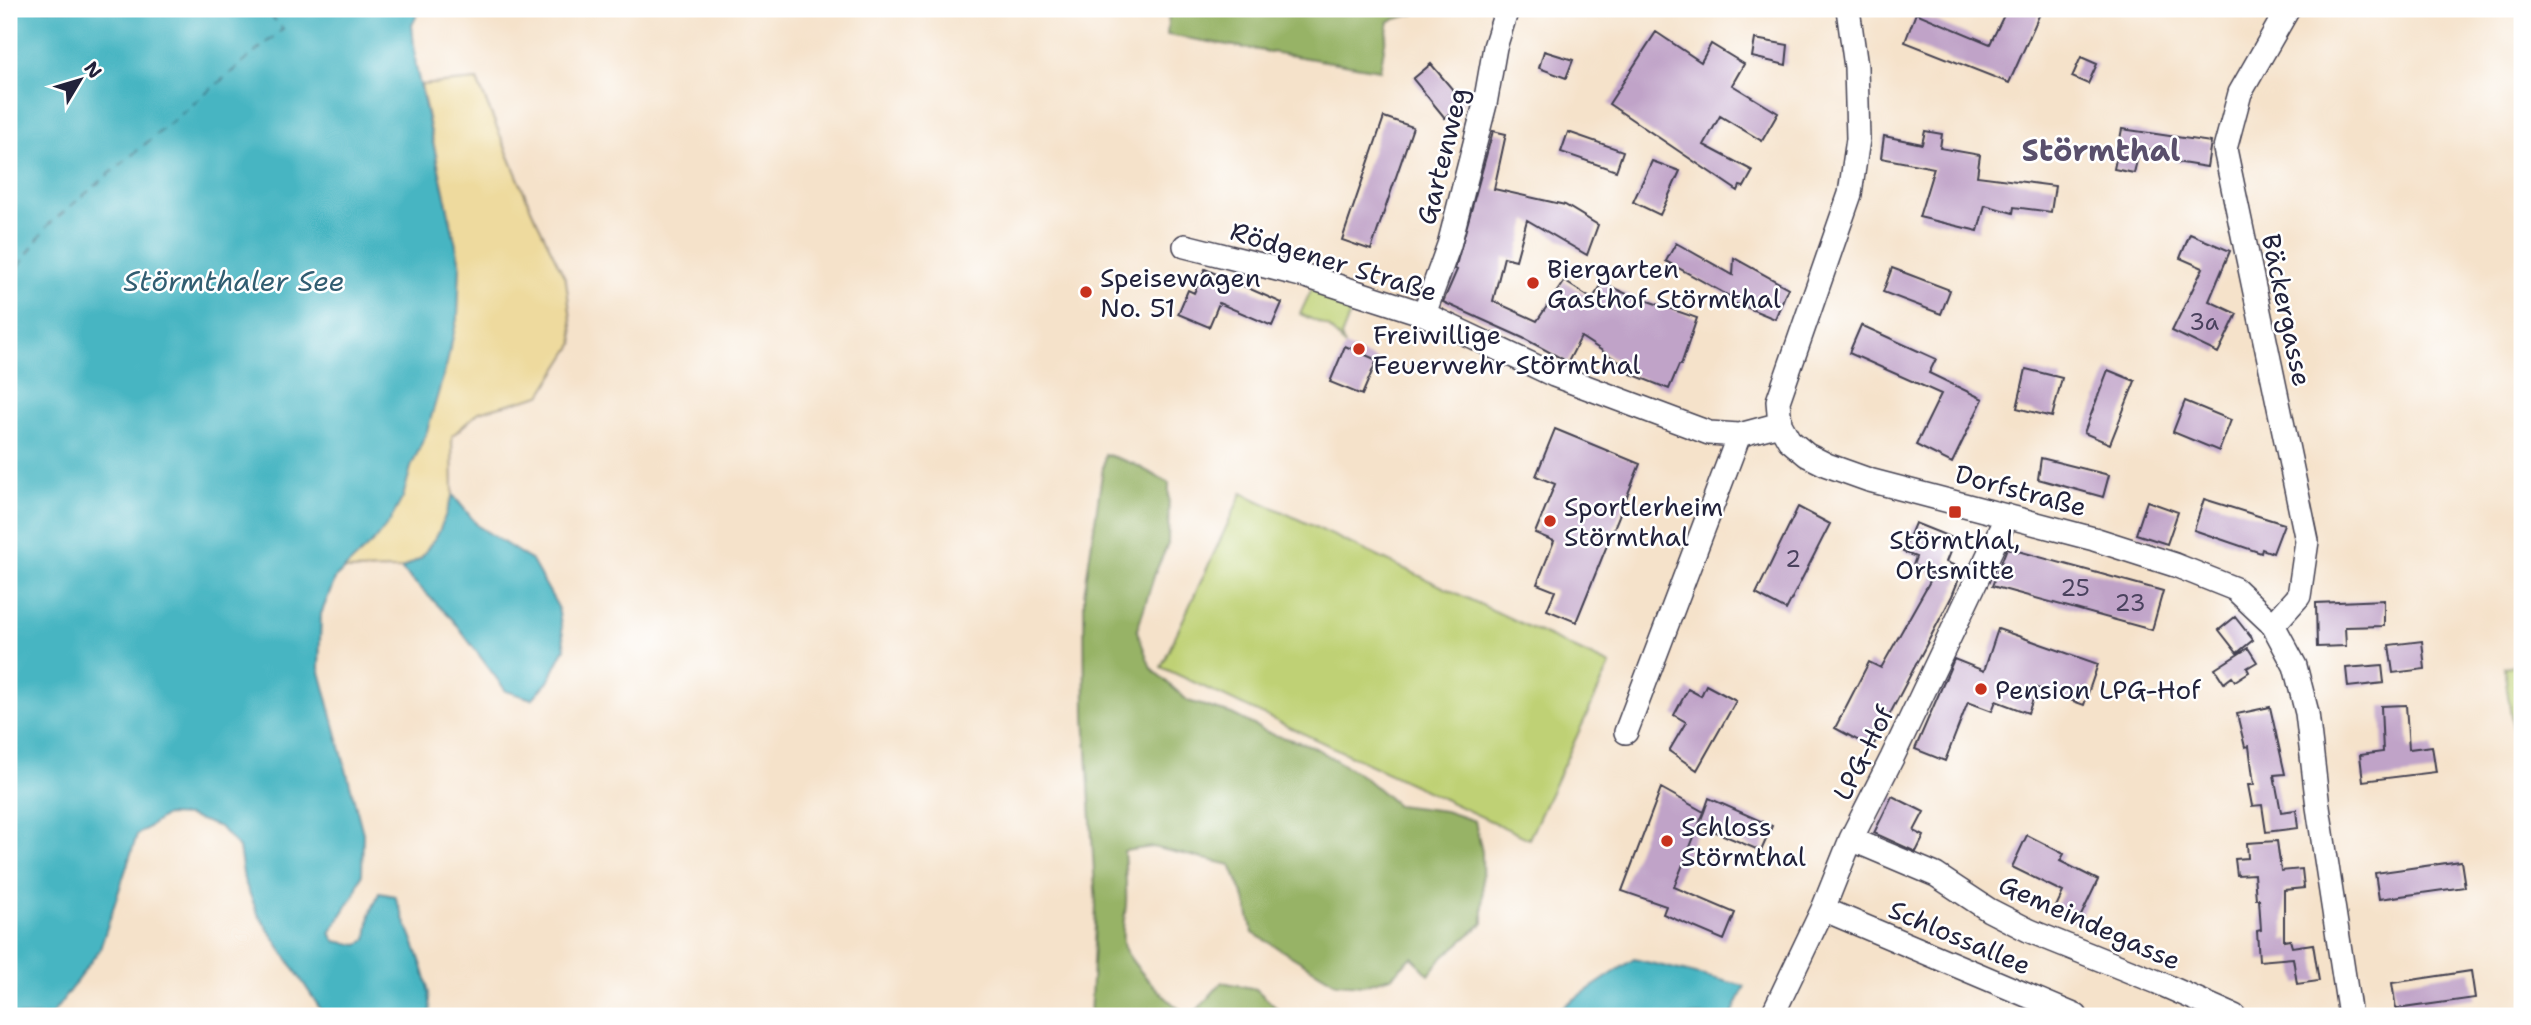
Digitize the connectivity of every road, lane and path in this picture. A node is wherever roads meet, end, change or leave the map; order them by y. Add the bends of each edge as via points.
1 (1507, 9) edge
2 (1848, 9) edge
3 (2288, 9) edge
4 (1185, 246) dead end
5 (1424, 314) junction
6 (1780, 424) junction
7 (1739, 435) junction
8 (2007, 516) junction
9 (2273, 625) junction
10 (1626, 732) dead end
11 (1851, 839) junction
12 (1823, 909) junction
13 (1772, 1016) edge
14 (2076, 1016) edge
15 (2234, 1016) edge
16 (2350, 1016) edge

1 - 5 street, Gartenweg via 1449,245
2 - 6 street via 1856,67 1858,139 1850,194 1778,401
3 - 9 street, Bäckergasse via 2240,93 2225,149 2307,541 2299,596
4 - 5 street, Rödgener Straße via 1309,277
5 - 7 street, Rödgener Straße via 1567,380 1709,433
6 - 7 street, Rödgener Straße
6 - 8 street, Dorfstraße via 1789,440 1827,465
7 - 10 street
8 - 9 street, Dorfstraße via 2117,546 2235,589
8 - 11 street, LPG-Hof
9 - 16 street, Dorfstraße via 2295,666 2307,713
11 - 12 street, LPG-Hof
11 - 15 street, Gemeindegasse via 1936,875 2030,931
12 - 13 street, LPG-Hof
12 - 14 street, Schlossallee

